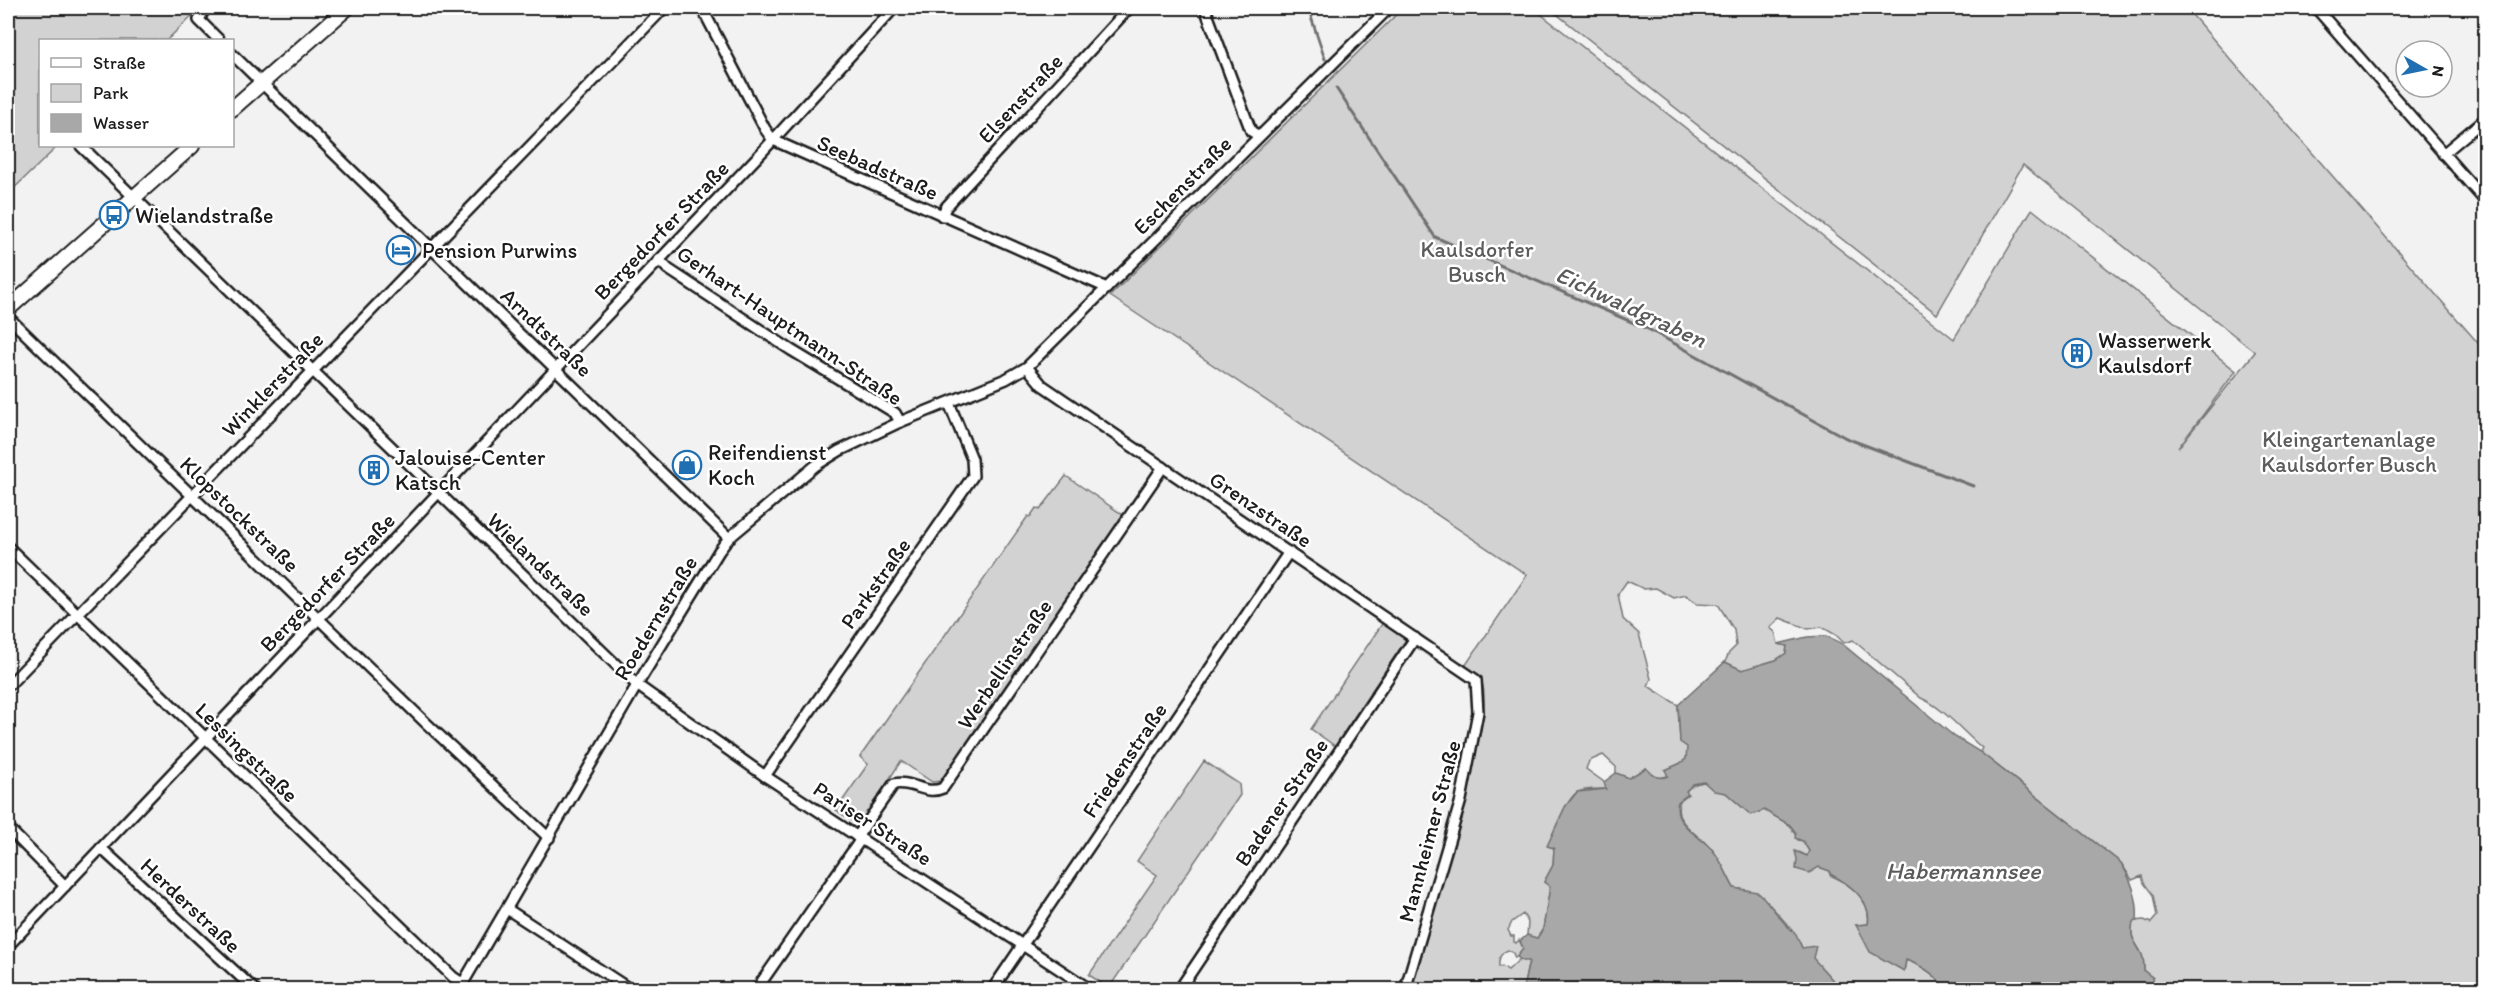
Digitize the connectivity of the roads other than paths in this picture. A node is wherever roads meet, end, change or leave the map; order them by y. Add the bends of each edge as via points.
1 (205, 8) edge
2 (347, 8) edge
3 (664, 8) edge
4 (702, 8) edge
5 (894, 8) edge
6 (1129, 8) edge
7 (1205, 8) edge
8 (1389, 8) edge
9 (2316, 8) edge
10 (218, 39) edge
11 (234, 56) edge
12 (262, 82) junction
13 (234, 107) edge
14 (2486, 118) edge
15 (1259, 136) junction
16 (773, 140) junction
17 (82, 147) edge
18 (191, 147) edge
19 (2444, 154) junction
20 (135, 197) junction
21 (2486, 202) edge
22 (942, 216) junction
23 (432, 248) junction
24 (659, 260) junction
25 (1107, 288) junction
26 (8, 309) edge
27 (8, 317) edge
28 (1027, 367) junction
29 (556, 368) junction
30 (312, 370) junction
31 (997, 383) joint
32 (949, 403) junction
33 (900, 422) junction
34 (1163, 467) junction
35 (439, 493) junction
36 (193, 496) junction
37 (729, 538) junction
38 (8, 547) edge
39 (1289, 552) junction
40 (77, 615) junction
41 (319, 618) junction
42 (1415, 638) junction
43 (1476, 680) joint
44 (637, 685) junction
45 (8, 686) edge
46 (205, 739) junction
47 (765, 776) junction
48 (8, 828) edge
49 (549, 838) junction
50 (859, 838) junction
51 (101, 848) junction
52 (65, 886) junction
53 (507, 909) junction
54 (1023, 945) junction
55 (8, 946) edge
56 (461, 986) edge
57 (255, 990) edge
58 (631, 990) edge
59 (756, 990) edge
60 (993, 990) edge
61 (1091, 990) edge
62 (1179, 990) edge
63 (1405, 990) edge

1 - 10 street via 199,20
2 - 12 street
3 - 23 street, Winklerstraße
4 - 16 street
5 - 16 street, Bergedorfer Straße
6 - 22 street, Elsenstraße via 946,207
7 - 15 street via 1251,131
8 - 15 street, Eschenstraße
9 - 19 street
11 - 12 street, Arndtstraße
12 - 13 street
12 - 23 street, Arndtstraße
14 - 19 street
15 - 25 street, Eschenstraße
16 - 22 street, Seebadstraße
16 - 24 street, Bergedorfer Straße
17 - 20 street, Wielandstraße
18 - 20 street
19 - 21 street
20 - 26 street
20 - 30 street, Wielandstraße
22 - 25 street, Seebadstraße
23 - 29 street, Arndtstraße
23 - 30 street, Winklerstraße
24 - 29 street, Bergedorfer Straße
24 - 33 street, Gerhart-Hauptmann-Straße via 791,350 895,413
25 - 28 street, Eschenstraße
27 - 36 street, Klopstockstraße
28 - 31 street, Eschenstraße
28 - 34 street, Grenzstraße via 1042,385
29 - 35 street, Bergedorfer Straße
29 - 37 street, Arndtstraße
30 - 35 street, Wielandstraße
30 - 36 street, Winklerstraße
31 - 32 street, Roedernstraße
32 - 33 street, Roedernstraße
32 - 47 street, Parkstraße via 972,459 973,476
33 - 37 street, Roedernstraße via 815,466
34 - 39 street, Grenzstraße
34 - 50 street, Werbellinstraße via 943,788 930,790 904,782 894,784
35 - 41 street, Bergedorfer Straße
35 - 44 street, Wielandstraße
36 - 40 street, Winklerstraße
36 - 41 street, Klopstockstraße
37 - 44 street, Roedernstraße
38 - 40 street, Lessingstraße
39 - 42 street, Grenzstraße
39 - 54 street, Friedenstraße
40 - 45 street, Winklerstraße
40 - 46 street, Lessingstraße
41 - 46 street, Bergedorfer Straße
41 - 49 street, Klopstockstraße
42 - 43 street, Grenzstraße
42 - 62 street, Badener Straße
43 - 63 street, Mannheimer Straße via 1478,712 1461,800
44 - 47 street, Pariser Straße
44 - 49 street, Roedernstraße
46 - 51 street, Bergedorfer Straße
46 - 56 street, Lessingstraße
47 - 50 street, Pariser Straße
48 - 52 street
49 - 53 street, Roedernstraße
50 - 54 street, Pariser Straße
50 - 59 street, Werbellinstraße
51 - 52 street, Bergedorfer Straße
51 - 57 street, Herderstraße
52 - 55 street, Bergedorfer Straße
53 - 56 street, Roedernstraße
53 - 58 street
54 - 60 street, Friedenstraße
54 - 61 street, Pariser Straße

